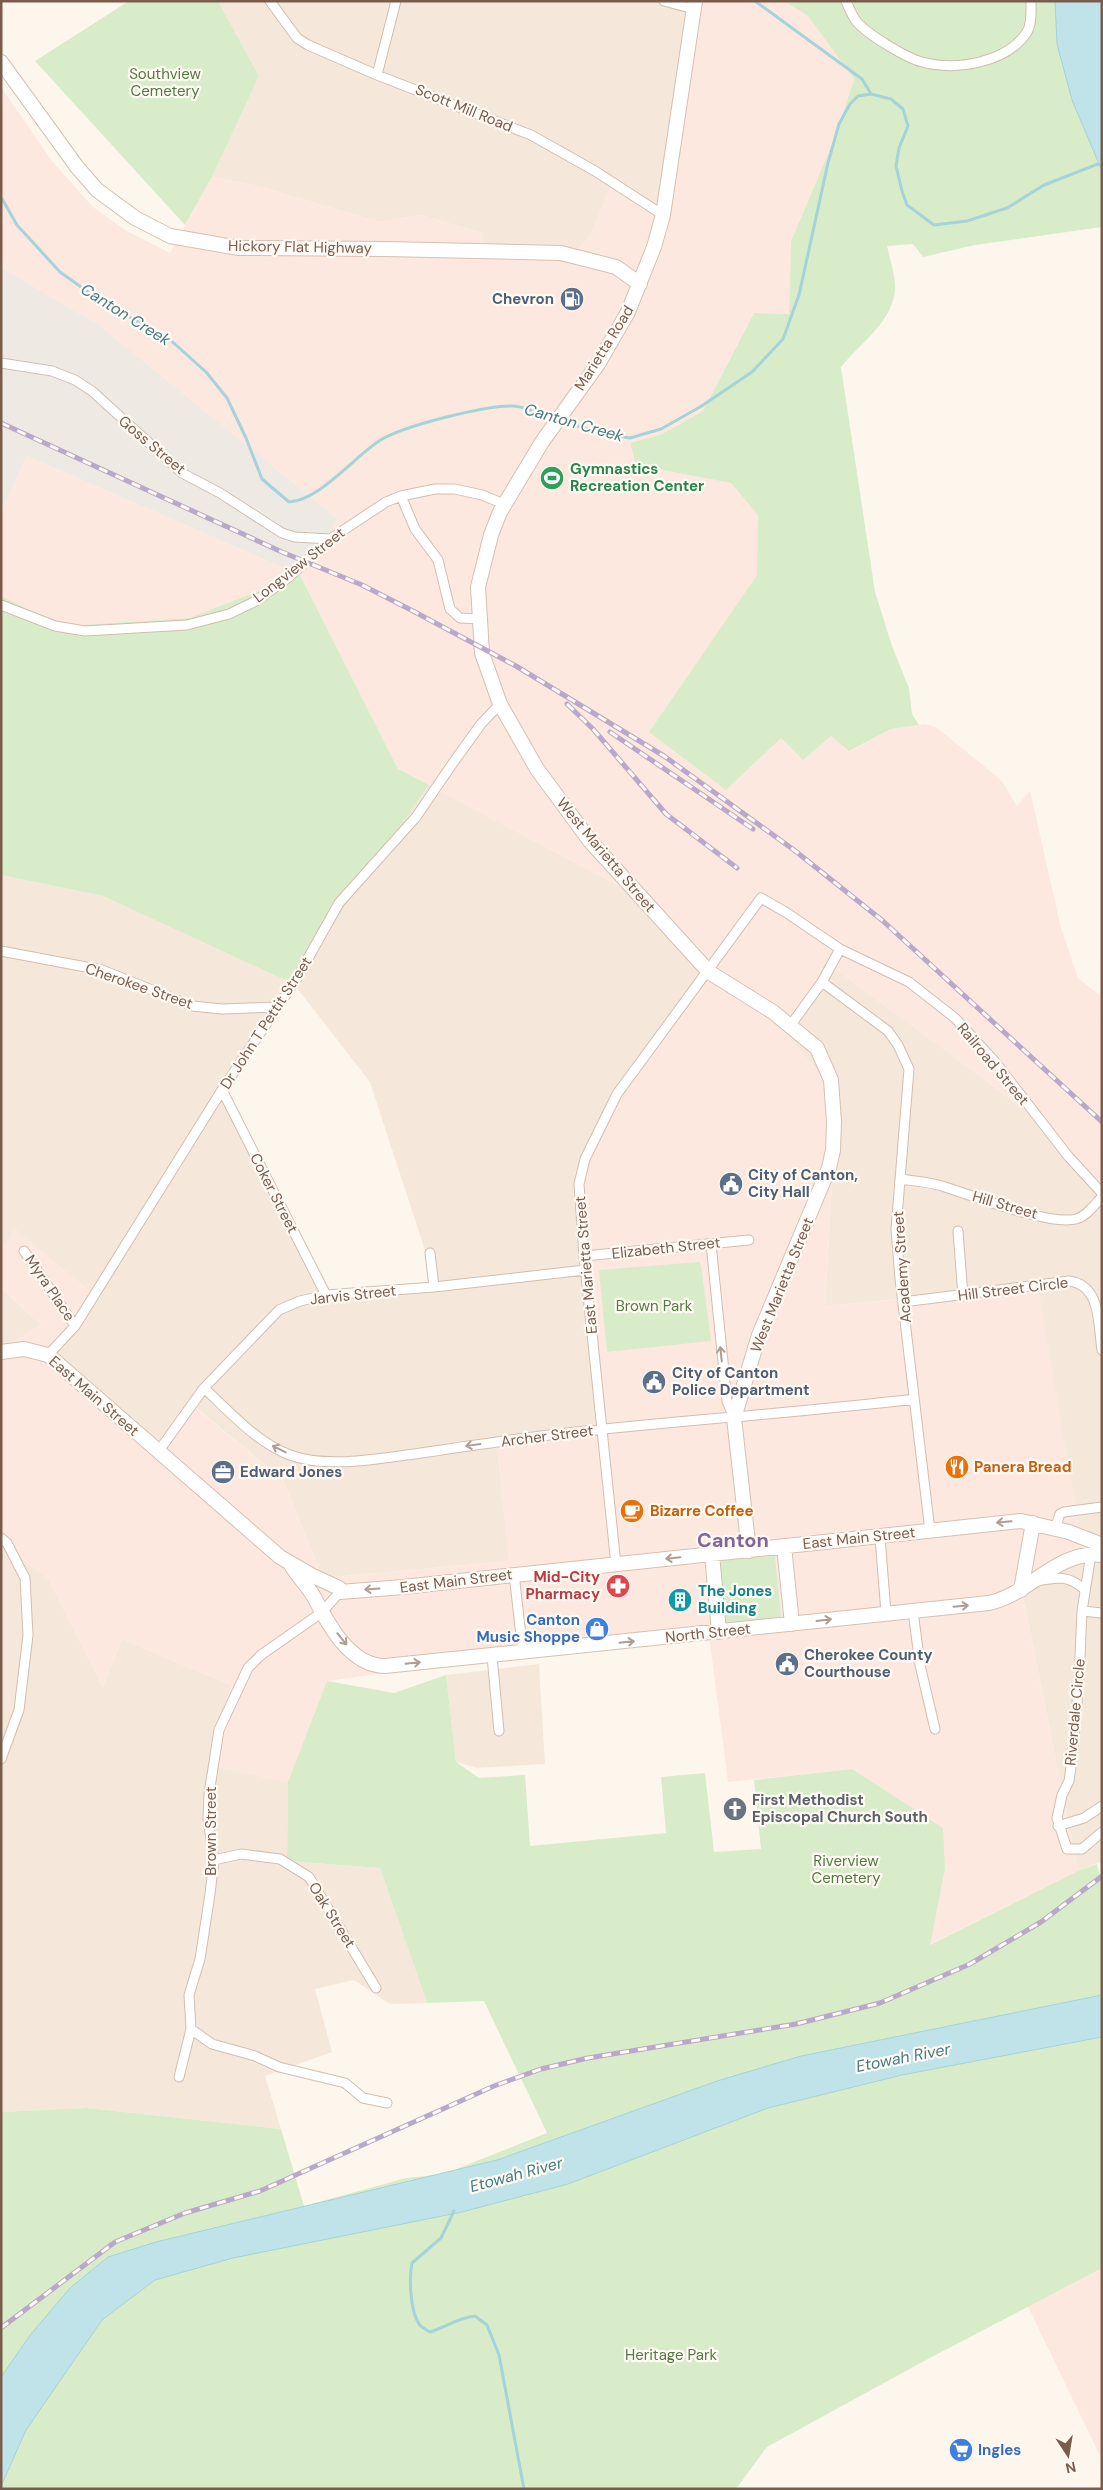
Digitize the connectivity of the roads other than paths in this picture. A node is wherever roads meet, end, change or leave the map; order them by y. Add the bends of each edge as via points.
1 (270, 1) edge
2 (396, 1) edge
3 (664, 1) edge
4 (846, 1) edge
5 (1031, 1) edge
6 (694, 5) edge
7 (1, 62) edge
8 (377, 75) junction
9 (663, 215) junction
10 (640, 284) junction
11 (1, 364) edge
12 (401, 496) junction
13 (504, 504) junction
14 (330, 539) junction
15 (1, 605) edge
16 (480, 619) junction
17 (500, 704) junction
18 (840, 949) junction
19 (1, 950) edge
20 (709, 972) junction
21 (822, 982) junction
22 (277, 1007) junction
23 (790, 1026) junction
24 (222, 1090) junction
25 (900, 1179) junction
26 (1102, 1193) edge
27 (1102, 1197) edge
28 (958, 1231) dead end
29 (749, 1240) dead end
30 (711, 1244) junction
31 (24, 1251) dead end
32 (430, 1252) dead end
33 (584, 1256) junction
34 (585, 1270) junction
35 (434, 1287) junction
36 (326, 1295) junction
37 (963, 1296) junction
38 (903, 1302) junction
39 (75, 1326) junction
40 (1102, 1350) edge
41 (1, 1352) edge
42 (48, 1354) junction
43 (204, 1388) junction
44 (914, 1399) junction
45 (734, 1418) junction
46 (603, 1429) junction
47 (158, 1452) junction
48 (1102, 1507) edge
49 (1033, 1523) junction
50 (1055, 1529) junction
51 (930, 1530) junction
52 (880, 1537) junction
53 (1, 1538) edge
54 (1102, 1545) edge
55 (784, 1546) junction
56 (749, 1551) junction
57 (712, 1554) junction
58 (1096, 1555) edge
59 (291, 1565) junction
60 (616, 1565) junction
61 (514, 1574) junction
62 (1025, 1587) junction
63 (1085, 1590) junction
64 (340, 1592) junction
65 (913, 1611) junction
66 (1082, 1611) junction
67 (321, 1613) junction
68 (886, 1613) junction
69 (1102, 1613) edge
70 (792, 1624) junction
71 (719, 1632) junction
72 (523, 1652) junction
73 (492, 1656) junction
74 (935, 1729) dead end
75 (499, 1731) dead end
76 (1, 1759) edge
77 (1102, 1806) edge
78 (1058, 1826) junction
79 (1102, 1832) edge
80 (214, 1860) junction
81 (376, 1988) dead end
82 (191, 2029) junction
83 (179, 2077) dead end
84 (387, 2103) dead end

1 - 8 street, Scott Mill Road via 297,38
2 - 8 street
3 - 6 street
4 - 5 street via 857,22 892,48 921,62 943,65 976,62 1008,52 1028,31
6 - 9 street, Marietta Road
7 - 10 street, Hickory Flat Highway via 76,167 98,190 135,218 170,236 239,248 561,254 616,267
8 - 9 street, Scott Mill Road via 531,135 595,170
9 - 10 street, Marietta Road
10 - 13 street, Marietta Road via 615,335
11 - 14 street, Goss Street via 52,371 75,380 92,391 182,473 282,533
12 - 13 street, Longview Street via 435,488 455,489
12 - 14 street, Longview Street via 386,502
12 - 16 street via 415,528 438,560 450,609 460,618
13 - 16 street, Marietta Road via 491,535 478,587
14 - 15 street, Longview Street via 256,601 229,614 187,625 85,631 55,626
16 - 17 street, Marietta Road via 482,653
17 - 20 street, West Marietta Street via 537,769 573,821
17 - 22 street, Dr John T Pettit Street via 476,731 416,817 339,903
18 - 20 street, Railroad Street via 761,898
18 - 21 street
18 - 26 street, Railroad Street via 909,982 955,1018
19 - 22 street, Cherokee Street via 102,970 192,1006 222,1009
20 - 23 street, West Marietta Street
20 - 33 street, East Marietta Street via 617,1094 585,1159 579,1184
21 - 23 street
21 - 25 street, Academy Street via 888,1031 906,1059 909,1085
22 - 24 street, Dr John T Pettit Street
23 - 45 street, West Marietta Street via 817,1048 831,1080 833,1150 829,1168 759,1336
24 - 36 street, Coker Street
24 - 39 street, Dr John T Pettit Street
25 - 27 street, Hill Street via 939,1185 1058,1219 1074,1220 1083,1216
25 - 38 street, Academy Street via 896,1229
28 - 37 street
29 - 30 street, Elizabeth Street
30 - 33 street, Elizabeth Street
45 -> 30 street via 726,1401
31 - 39 street, Myra Place
32 - 35 street
33 - 34 street, East Marietta Street
34 - 35 street, Jarvis Street
34 - 46 street, East Marietta Street
35 - 36 street, Jarvis Street
36 - 43 street, Jarvis Street via 279,1310
37 - 38 street, Hill Street Circle
37 - 40 street, Hill Street Circle via 1068,1281 1083,1284 1095,1302
38 - 44 street, Academy Street
39 - 42 street, Dr John T Pettit Street
41 - 42 street, East Main Street via 24,1349
42 - 47 street, East Main Street
46 -> 43 street, Archer Street via 388,1457 336,1461 307,1459 271,1445
43 - 47 street, Jarvis Street
44 - 45 street, Archer Street
44 - 51 street, Academy Street
45 - 46 street, Archer Street
45 - 56 street
46 - 60 street, East Marietta Street
47 - 59 street, East Main Street
48 - 50 street via 1064,1512 1060,1514
49 - 50 street, East Main Street
49 -> 51 street, East Main Street via 1001,1522
49 - 62 street
50 - 54 street, East Main Street
51 - 52 street, East Main Street
52 - 55 street, East Main Street
52 - 68 street
53 - 76 street via 7,1543 24,1578 28,1634 19,1710
55 - 56 street, East Main Street
55 - 70 street
56 - 57 street, East Main Street
57 -> 60 street, East Main Street
57 - 71 street
58 - 62 street, North Street via 1069,1560
58 - 63 street, Riverdale Circle
59 - 64 street, East Main Street via 338,1588
59 - 67 street, East Main Street
60 - 61 street, East Main Street
61 -> 64 street, East Main Street via 403,1588
61 - 72 street
62 - 63 street via 1065,1578 1076,1581
65 -> 62 street, North Street via 989,1603 1003,1600
63 - 66 street, Riverdale Circle
64 - 67 street
65 - 68 street, North Street
65 - 74 street via 920,1665
66 - 69 street
66 - 78 street, Riverdale Circle via 1080,1679 1072,1760 1069,1781 1062,1795
67 -> 73 street, North Street via 358,1658 366,1662 385,1666
67 - 80 street, Brown Street via 261,1655 248,1668 229,1705 219,1730 209,1794 208,1819
70 -> 68 street, North Street
70 - 71 street, North Street
72 -> 71 street, North Street
72 - 73 street, North Street
73 - 75 street
77 - 78 street via 1084,1818
78 - 79 street, Riverdale Circle via 1067,1849 1082,1849
80 - 81 street, Oak Street via 241,1854 280,1859 309,1877
80 - 82 street, Brown Street via 205,1935 189,1995
82 - 83 street, Brown Street
82 - 84 street via 212,2044 255,2056 279,2067 345,2083 363,2098

